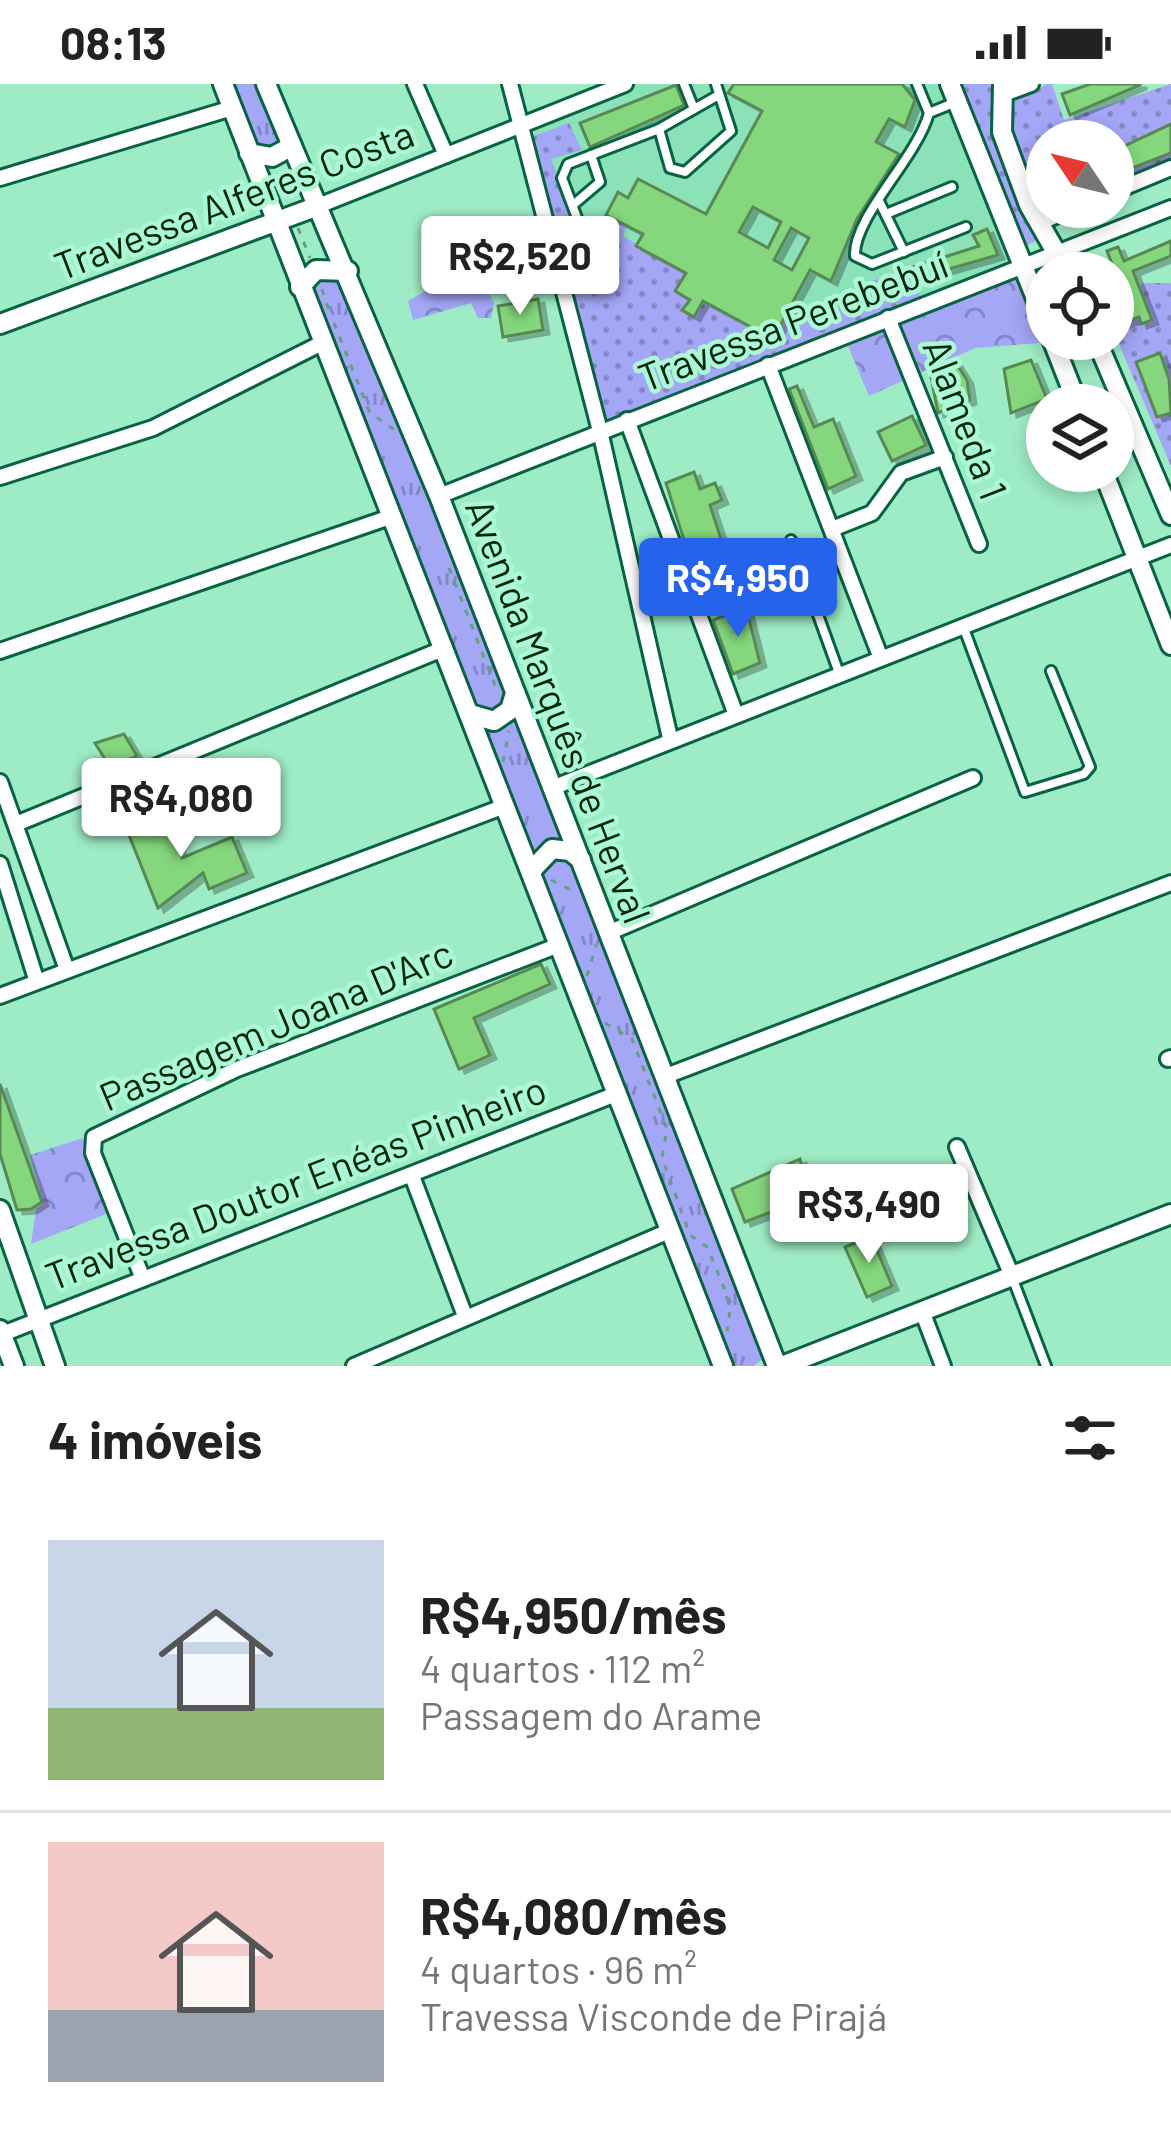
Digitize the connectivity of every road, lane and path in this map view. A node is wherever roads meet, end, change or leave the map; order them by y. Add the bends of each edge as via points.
1 (224, 84) edge
2 (266, 84) edge
3 (415, 84) edge
4 (510, 84) edge
5 (626, 84) edge
6 (684, 84) edge
7 (716, 84) edge
8 (917, 84) edge
9 (1031, 84) edge
10 (1004, 89) edge
11 (594, 90) edge
12 (954, 93) edge
13 (717, 96) junction
14 (232, 108) junction
15 (694, 110) junction
16 (928, 113) junction
17 (521, 129) junction
18 (659, 129) junction
19 (292, 146) junction
20 (249, 153) junction
21 (446, 155) junction
22 (591, 155) junction
23 (1171, 168) edge
24 (0, 178) edge
25 (1134, 183) edge
26 (952, 187) dead end
27 (1026, 187) edge
28 (880, 203) junction
29 (572, 205) junction
30 (318, 206) junction
31 (1171, 208) edge
32 (886, 214) junction
33 (276, 222) junction
34 (580, 226) dead end
35 (966, 227) dead end
36 (904, 252) junction
37 (1087, 252) edge
38 (1024, 268) junction
39 (348, 271) junction
40 (1026, 273) edge
41 (300, 287) junction
42 (888, 318) junction
43 (0, 324) edge
44 (323, 342) junction
45 (1105, 360) edge
46 (768, 365) junction
47 (627, 420) junction
48 (600, 431) junction
49 (945, 457) junction
50 (0, 477) edge
51 (1111, 492) edge
52 (439, 496) junction
53 (1171, 515) edge
54 (393, 516) junction
55 (832, 529) junction
56 (791, 540) dead end
57 (979, 544) dead end
58 (1171, 545) edge
59 (1137, 558) junction
60 (962, 625) junction
61 (1171, 645) edge
62 (445, 648) junction
63 (0, 651) edge
64 (880, 656) junction
65 (1051, 671) dead end
66 (839, 673) junction
67 (515, 693) junction
68 (470, 714) junction
69 (736, 715) junction
70 (670, 738) junction
71 (973, 778) dead end
72 (0, 782) edge
73 (552, 788) junction
74 (505, 806) junction
75 (16, 824) junction
76 (581, 860) junction
77 (0, 864) edge
78 (531, 871) junction
79 (1171, 883) edge
80 (608, 933) junction
81 (559, 945) junction
82 (68, 970) junction
83 (36, 979) junction
84 (0, 996) edge
85 (666, 1076) junction
86 (616, 1094) junction
87 (958, 1147) dead end
88 (412, 1176) junction
89 (0, 1210) edge
90 (1171, 1214) edge
91 (669, 1231) junction
92 (1012, 1276) junction
93 (142, 1279) junction
94 (922, 1311) junction
95 (466, 1316) junction
96 (38, 1319) junction
97 (1, 1333) edge
98 (14, 1366) edge
99 (56, 1366) edge
100 (354, 1366) edge
101 (723, 1366) edge
102 (779, 1366) edge
103 (944, 1366) edge
104 (1046, 1366) edge

1 - 14 main road
2 - 19 main road, Avenida Marquês de Herval
3 - 21 street
4 - 17 street
5 - 11 street, Travessa Alferes Costa
6 - 15 lane
7 - 13 lane
8 - 16 lane
9 - 10 street
10 - 27 main road via 1002,132
11 - 17 street, Travessa Alferes Costa
12 - 16 lane
12 - 38 main road
13 - 15 lane
13 - 18 lane via 731,130 685,172 670,168
14 - 20 main road
14 - 24 street
15 - 18 lane
16 - 28 lane
17 - 21 street, Travessa Alferes Costa
17 - 48 street
18 - 22 lane
19 - 20 main road via 272,157
19 - 30 main road, Avenida Marquês de Herval
20 - 33 main road
21 - 30 street, Travessa Alferes Costa
22 - 29 lane via 600,182
22 - 29 lane via 562,172
23 - 25 street
26 - 32 lane
28 - 32 lane
28 - 36 lane via 855,256 872,264
29 - 34 lane
30 - 33 main road, Travessa Alferes Costa
30 - 39 main road, Avenida Marquês de Herval
31 - 37 street, Travessa Perebebuí
32 - 36 lane
33 - 41 main road
33 - 43 main road, Travessa Alferes Costa
35 - 36 lane
38 - 40 main road
38 - 42 street, Travessa Perebebuí
39 - 41 main road via 316,270
39 - 52 main road, Avenida Marquês de Herval
41 - 44 main road
42 - 46 street, Travessa Perebebuí
42 - 49 street, Alameda 1
44 - 50 street via 153,428
44 - 54 main road
45 - 53 main road
46 - 47 street, Travessa Perebebuí
46 - 55 street
47 - 48 street, Travessa Perebebuí
47 - 69 street
48 - 52 street, Travessa Perebebuí
48 - 70 street
49 - 55 street via 901,473 872,513
49 - 57 street, Alameda 1
51 - 59 main road
52 - 67 main road, Avenida Marquês de Herval
54 - 62 main road
54 - 63 street
55 - 64 street
56 - 66 lane
58 - 59 street
59 - 60 street
59 - 61 main road
60 - 64 street
60 - 65 lane via 1025,792 1090,767
62 - 68 main road
62 - 75 street
64 - 66 street
66 - 69 street
67 - 68 main road via 506,715 483,721
67 - 73 main road, Avenida Marquês de Herval
68 - 74 main road
69 - 70 street
70 - 73 street
71 - 80 street
72 - 75 street
73 - 76 main road, Avenida Marquês de Herval
74 - 78 main road
74 - 82 street
75 - 82 street
76 - 78 main road via 552,849
76 - 80 main road, Avenida Marquês de Herval
77 - 83 street
78 - 81 main road
79 - 85 street
80 - 85 main road, Avenida Marquês de Herval
81 - 86 main road
81 - 93 street, Passagem Joana D'Arc via 237,1069 94,1137 93,1153
82 - 83 street
83 - 84 street
85 - 102 main road, Avenida Marquês de Herval
86 - 88 street, Travessa Doutor Enéas Pinheiro
86 - 91 main road
87 - 92 street
88 - 93 street, Travessa Doutor Enéas Pinheiro
88 - 95 street
89 - 96 main road
90 - 92 main road
91 - 95 street
91 - 101 main road
92 - 94 main road
92 - 104 lane
93 - 96 street, Travessa Doutor Enéas Pinheiro
94 - 102 main road
94 - 103 street
95 - 100 street
96 - 97 street, Travessa Doutor Enéas Pinheiro
96 - 99 main road
97 - 98 main road

